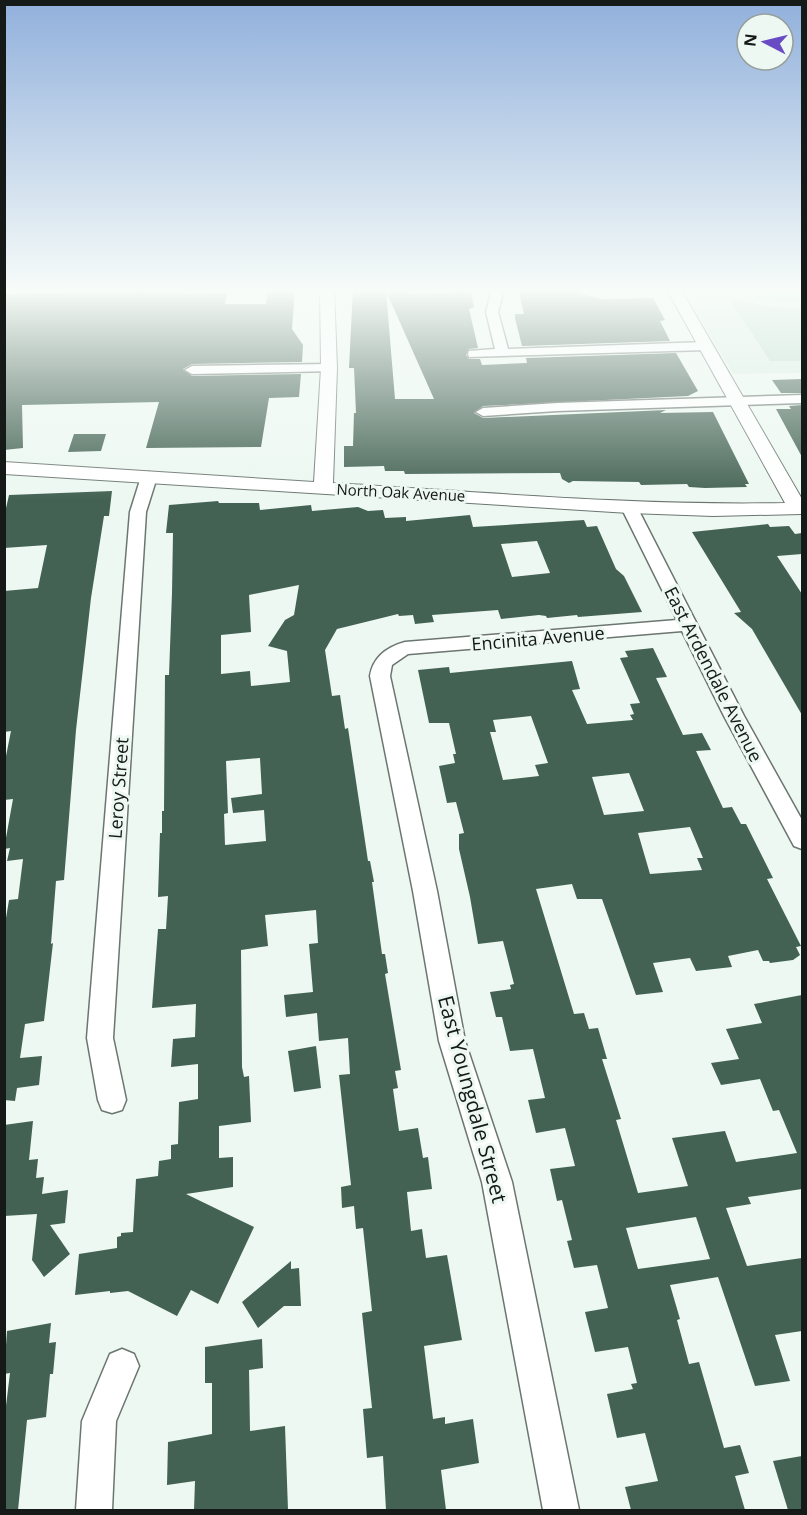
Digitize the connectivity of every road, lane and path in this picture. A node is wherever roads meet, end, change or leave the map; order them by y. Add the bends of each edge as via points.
1 (329, 359) edge
2 (713, 359) edge
3 (329, 368) junction
4 (192, 370) dead end
5 (802, 399) edge
6 (737, 401) junction
7 (483, 412) dead end
8 (4, 468) edge
9 (149, 477) junction
10 (323, 488) junction
11 (629, 507) junction
12 (800, 508) edge
13 (688, 626) junction
14 (389, 656) joint
15 (802, 840) edge
16 (112, 1100) dead end
17 (122, 1366) dead end
18 (94, 1510) edge
19 (561, 1510) edge

1 - 3 street
2 - 6 street
3 - 4 street
3 - 10 street
5 - 6 street
6 - 7 street
6 - 12 street
8 - 9 street, North Oak Avenue
9 - 10 street, North Oak Avenue
9 - 16 street, Leroy Street via 138,512 100,1038
10 - 11 street, North Oak Avenue
11 - 12 street, North Oak Avenue
11 - 13 street, East Ardendale Avenue
13 - 14 street, Encinita Avenue via 405,648
13 - 15 street, East Ardendale Avenue
14 - 19 street, East Youngdale Street via 381,664 380,676 452,1041 497,1182
17 - 18 street via 99,1421

